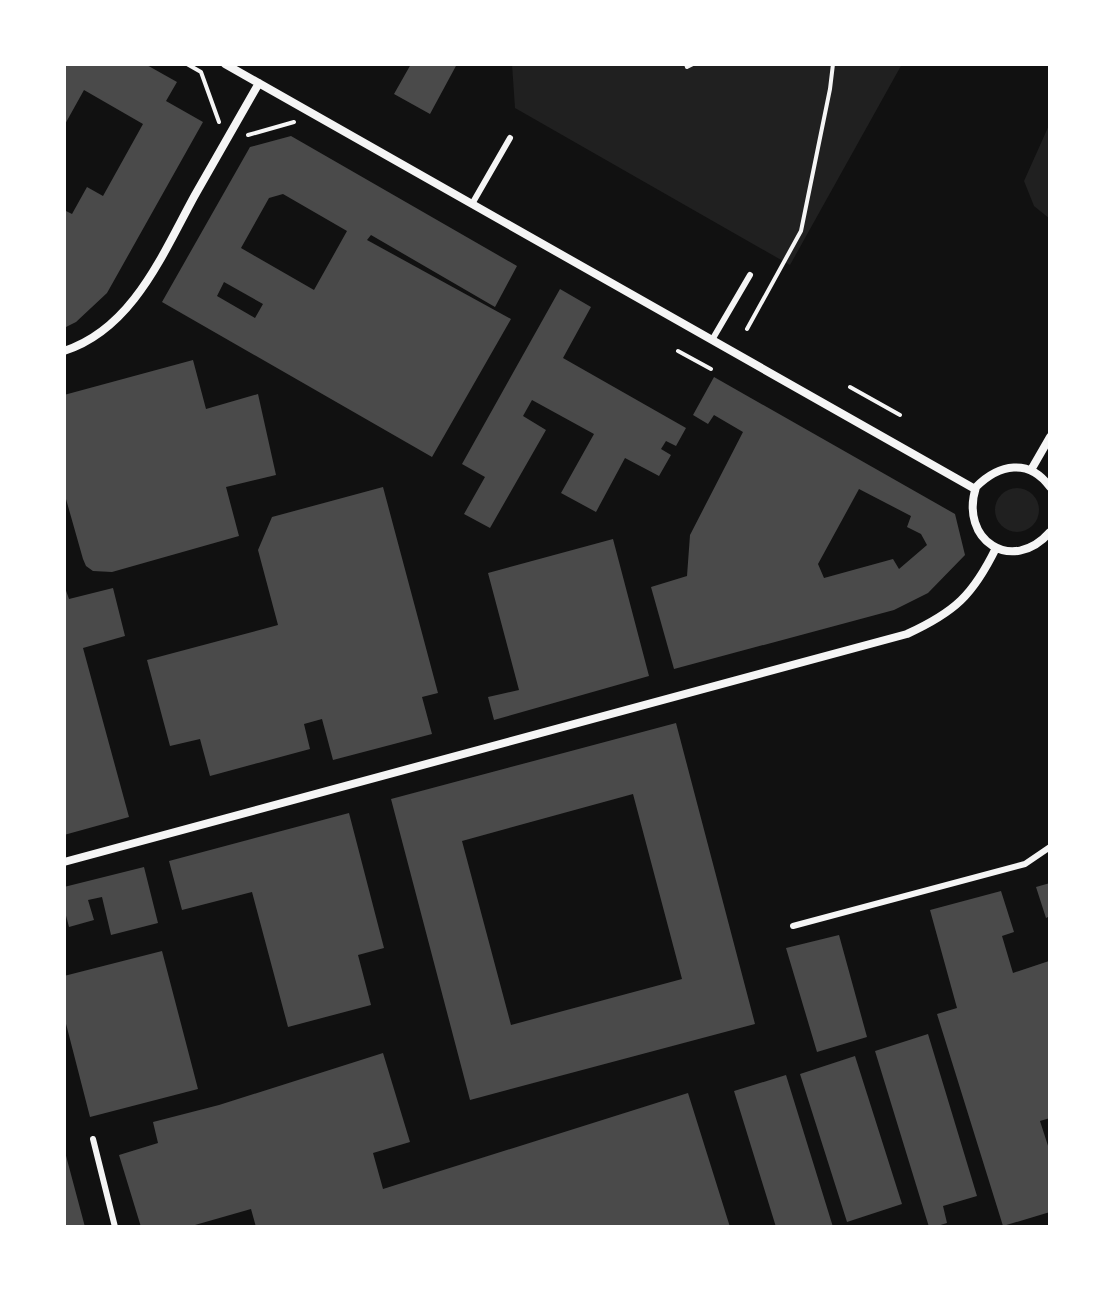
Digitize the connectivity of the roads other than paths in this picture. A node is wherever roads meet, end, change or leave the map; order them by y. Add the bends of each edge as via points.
1 (225, 64) edge
2 (259, 83) junction
3 (510, 138) dead end
4 (472, 204) junction
5 (750, 275) dead end
6 (712, 340) junction
7 (64, 351) edge
8 (1050, 437) edge
9 (1031, 470) junction
10 (1050, 487) edge
11 (975, 489) junction
12 (1050, 532) edge
13 (996, 548) junction
14 (1050, 847) edge
15 (64, 862) edge
16 (793, 926) dead end
17 (93, 1139) dead end
18 (115, 1227) edge

1 - 2 street
2 - 4 street
2 - 7 street via 145,285 113,323
3 - 4 lane
4 - 6 street
5 - 6 lane
6 - 11 street
8 - 9 street
9 - 10 street
9 - 11 street via 1006,467
11 - 13 street via 976,528
12 - 13 street via 1031,548
13 - 15 street via 975,587 959,603 907,634
14 - 16 lane via 1025,864
17 - 18 lane

